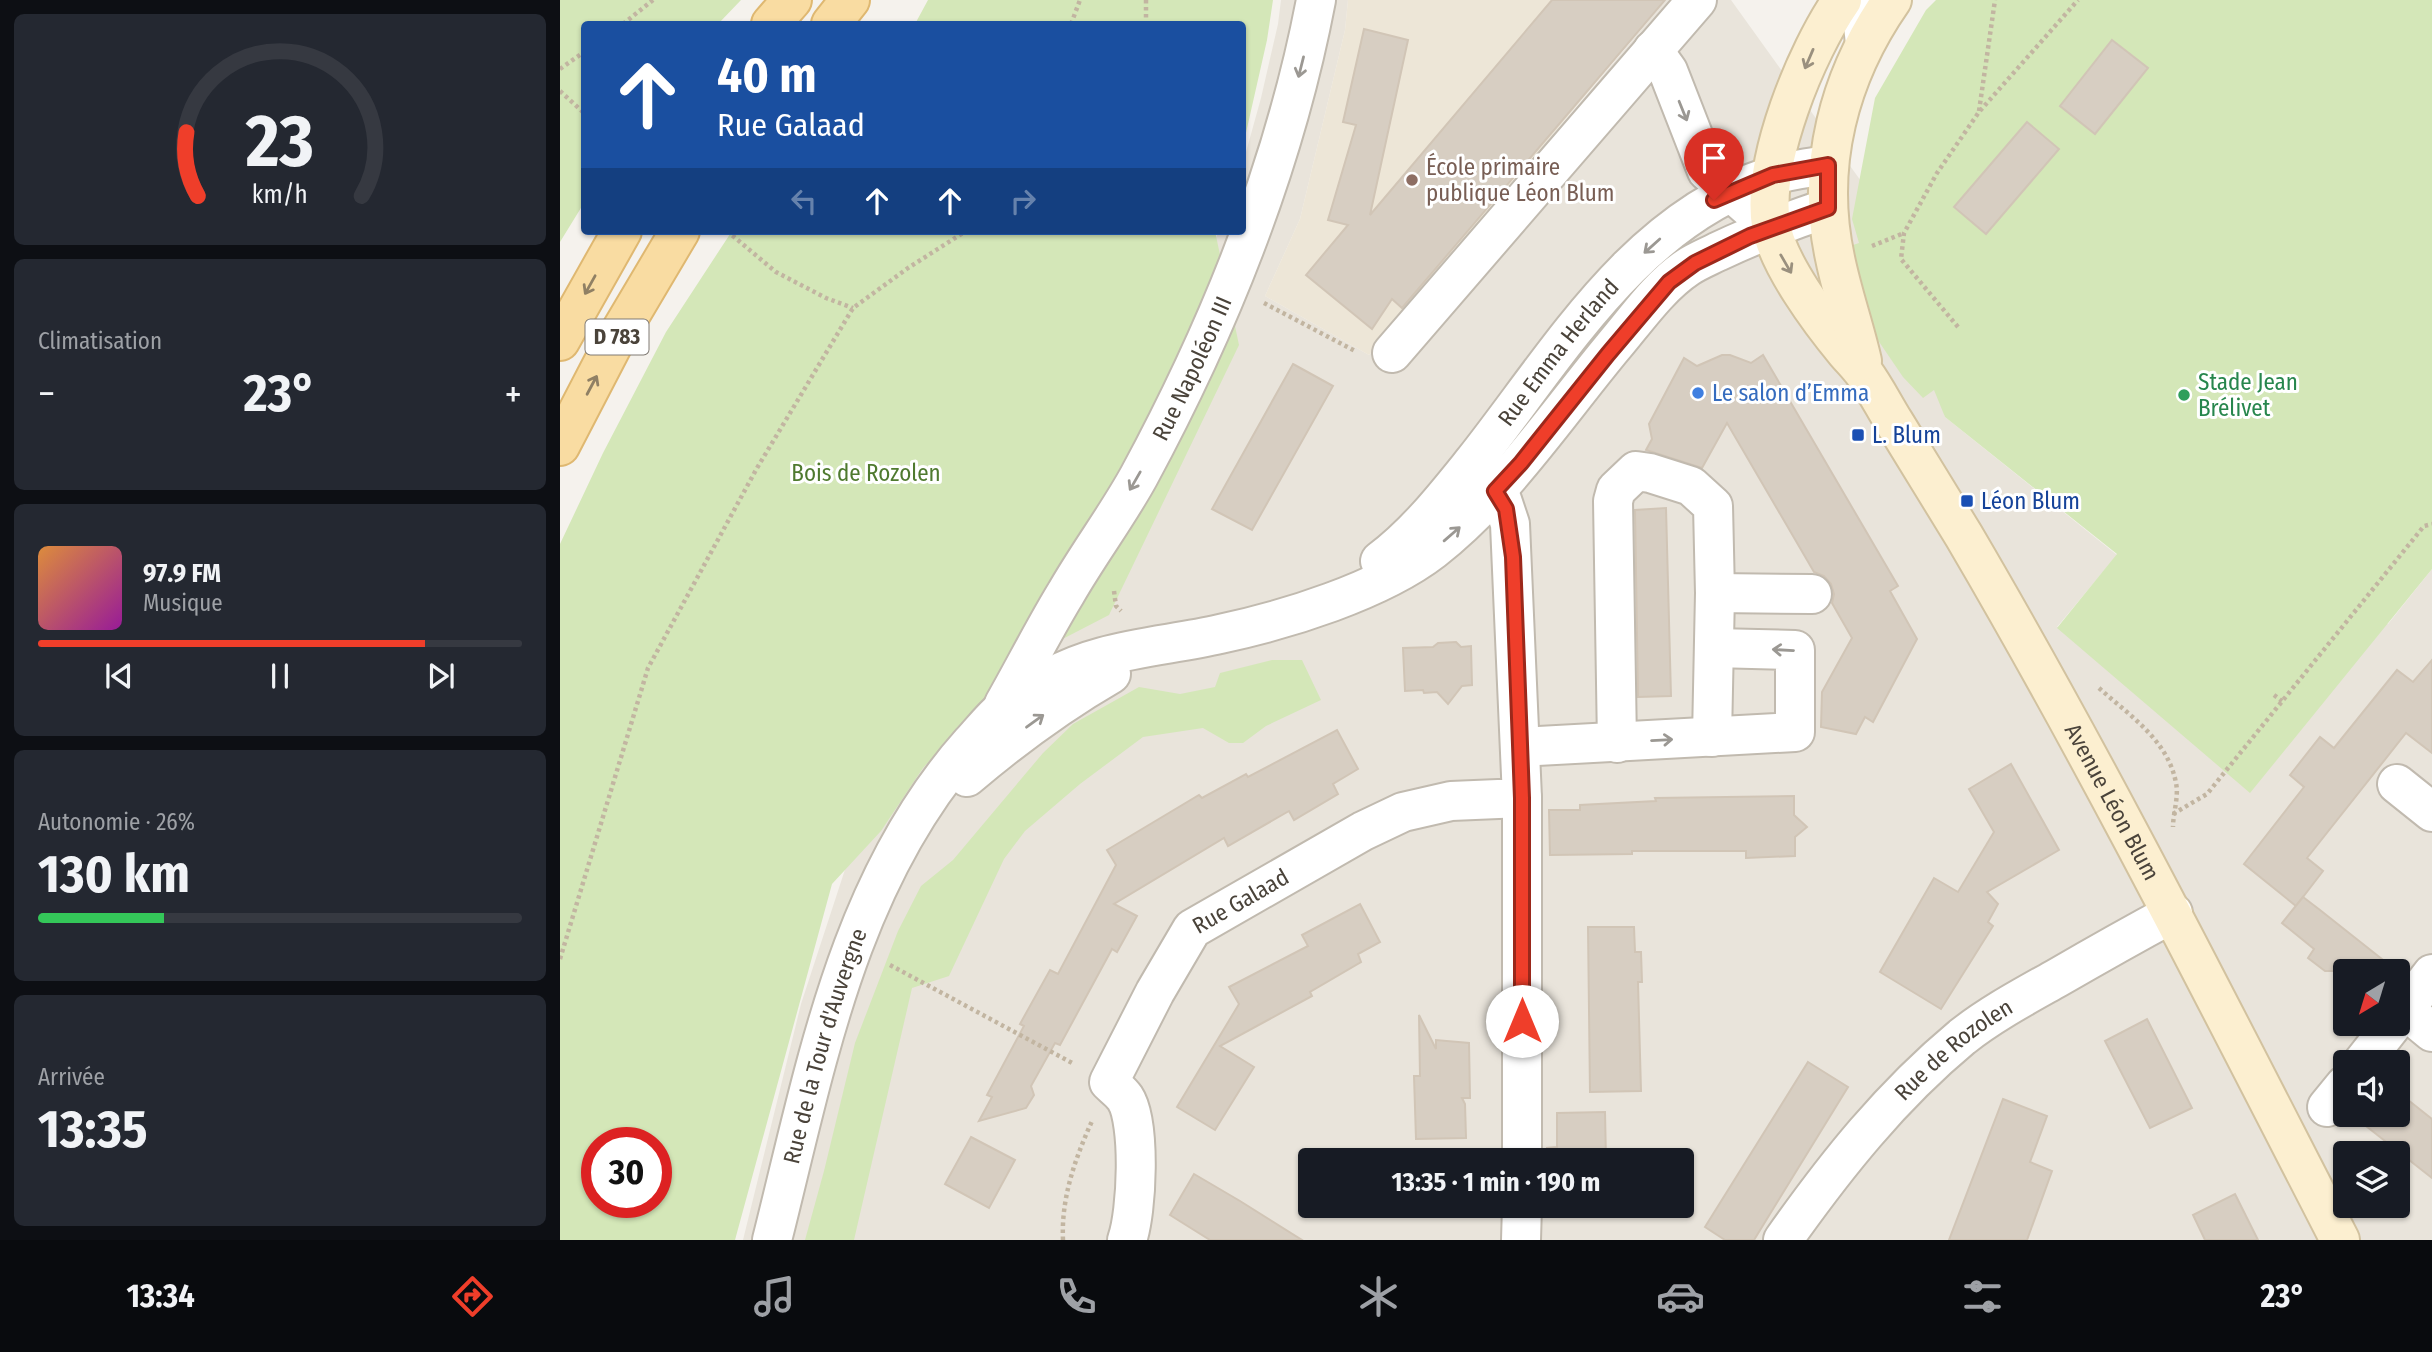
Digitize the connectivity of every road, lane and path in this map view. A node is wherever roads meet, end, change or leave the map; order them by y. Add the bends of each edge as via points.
1 (653, 0) edge
2 (792, 0) edge
3 (850, 0) edge
4 (1080, 0) edge
5 (1146, 0) edge
6 (1316, 0) edge
7 (1698, 0) edge
8 (1842, 0) edge
9 (1860, 0) edge
10 (1892, 0) edge
11 (1995, 0) edge
12 (2078, 0) edge
13 (627, 21) edge
14 (774, 21) edge
15 (833, 21) edge
16 (1072, 21) edge
17 (1146, 21) edge
18 (1865, 43) junction
19 (1653, 50) junction
20 (581, 54) edge
21 (560, 69) edge
22 (560, 91) edge
23 (581, 110) edge
24 (1979, 112) junction
25 (1828, 165) junction
26 (1773, 175) junction
27 (1731, 192) junction
28 (1828, 208) junction
29 (1771, 227) junction
30 (1903, 233) junction
31 (620, 235) edge
32 (678, 235) edge
33 (732, 235) edge
34 (960, 235) edge
35 (1869, 247) dead end
36 (1262, 302) dead end
37 (853, 308) junction
38 (1958, 327) dead end
39 (560, 341) edge
40 (1377, 354) joint
41 (1864, 373) junction
42 (560, 446) edge
43 (1481, 479) junction
44 (2432, 524) edge
45 (1113, 578) dead end
46 (1715, 593) junction
47 (1812, 594) dead end
48 (1175, 642) junction
49 (1714, 648) junction
50 (2099, 688) dead end
51 (2274, 695) dead end
52 (2282, 701) junction
53 (1002, 709) junction
54 (1712, 737) junction
55 (1617, 743) junction
56 (1520, 747) junction
57 (964, 780) junction
58 (2397, 784) dead end
59 (1522, 798) junction
60 (2432, 812) edge
61 (2173, 814) junction
62 (2174, 830) dead end
63 (892, 859) junction
64 (2174, 913) junction
65 (852, 945) junction
66 (560, 959) edge
67 (2432, 974) edge
68 (2410, 1015) edge
69 (2391, 1036) edge
70 (2376, 1050) edge
71 (1109, 1082) junction
72 (1522, 1148) edge
73 (1521, 1218) edge
74 (772, 1240) edge
75 (1063, 1240) edge
76 (1127, 1240) edge
77 (1521, 1240) edge
78 (1783, 1240) edge
79 (2340, 1240) edge

1 - 13 path
2 - 14 main road
3 - 15 main road
4 - 16 path
5 - 17 path
6 -> 53 street, Rue Napoléon III via 1275,164 1231,282 1137,478
7 - 19 street
8 -> 26 main road, Avenue Léon Blum via 1809,59
9 - 18 street, Avenue Léon Blum
10 - 18 main road, Avenue Léon Blum
11 - 24 path
12 - 24 path
18 - 25 main road, Avenue Léon Blum via 1838,113
19 -> 27 street, Avenue Léon Blum via 1668,71 1707,171
19 - 40 street
20 - 21 path
22 - 23 path
24 - 30 path
25 - 26 street, Rue Emma Herland
25 - 28 main road, Avenue Léon Blum
26 - 27 street, Rue Emma Herland
26 - 29 main road, Avenue Léon Blum
27 - 29 street, Avenue Léon Blum
27 -> 43 street, Rue Emma Herland via 1696,211 1648,249 1603,294 1572,333
28 - 29 street, Rue Emma Herland
28 - 41 main road, Avenue Léon Blum via 1835,258
29 -> 41 main road, Avenue Léon Blum via 1781,257
29 - 43 street, Rue Emma Herland via 1695,263 1669,282 1521,463
30 - 35 path
30 - 38 path via 1901,259
31 -> 39 main road, D 783
42 -> 32 main road, D 783
33 - 37 path via 776,272
34 - 37 path
36 - 40 path
37 - 66 path via 757,468 648,668
41 - 64 main road, Avenue Léon Blum via 1983,570
43 - 48 street, Rue Emma Herland via 1443,500 1410,536 1329,601 1249,627
43 - 56 street via 1502,500 1510,524
44 - 52 path via 2424,526
45 - 48 path via 1116,606 1134,625
46 - 47 street
46 - 49 street
46 - 55 street via 1713,506 1691,486 1636,471 1624,480 1612,501
48 - 53 street, Rue Emma Herland via 1100,657 1054,677
57 -> 48 street, Rue Emma Herland via 1052,709
49 - 54 street
54 -> 49 street via 1795,732 1795,650
50 - 61 path via 2168,756 2177,786
51 - 52 path
52 - 61 path via 2207,794
53 - 57 street, Rue Napoléon III
53 - 63 street, Rue Napoléon III via 945,774
55 -> 54 street
55 - 56 street
56 - 59 street
57 - 63 street, Rue Emma Herland
58 - 60 street
59 - 71 street, Rue Galaad via 1451,801 1403,812 1192,929
59 - 72 street
61 - 62 path
63 - 65 street, Rue de la Tour d'Auvergne
64 - 78 street, Rue de Rozolen via 2020,998 1964,1036 1871,1124
64 - 79 main road, Avenue Léon Blum
65 - 71 path
65 - 74 street, Rue de la Tour d'Auvergne via 814,1070
67 - 68 street
69 - 70 street
71 - 75 path via 1066,1192
71 - 76 street via 1125,1098 1135,1144 1135,1188
73 - 77 street

